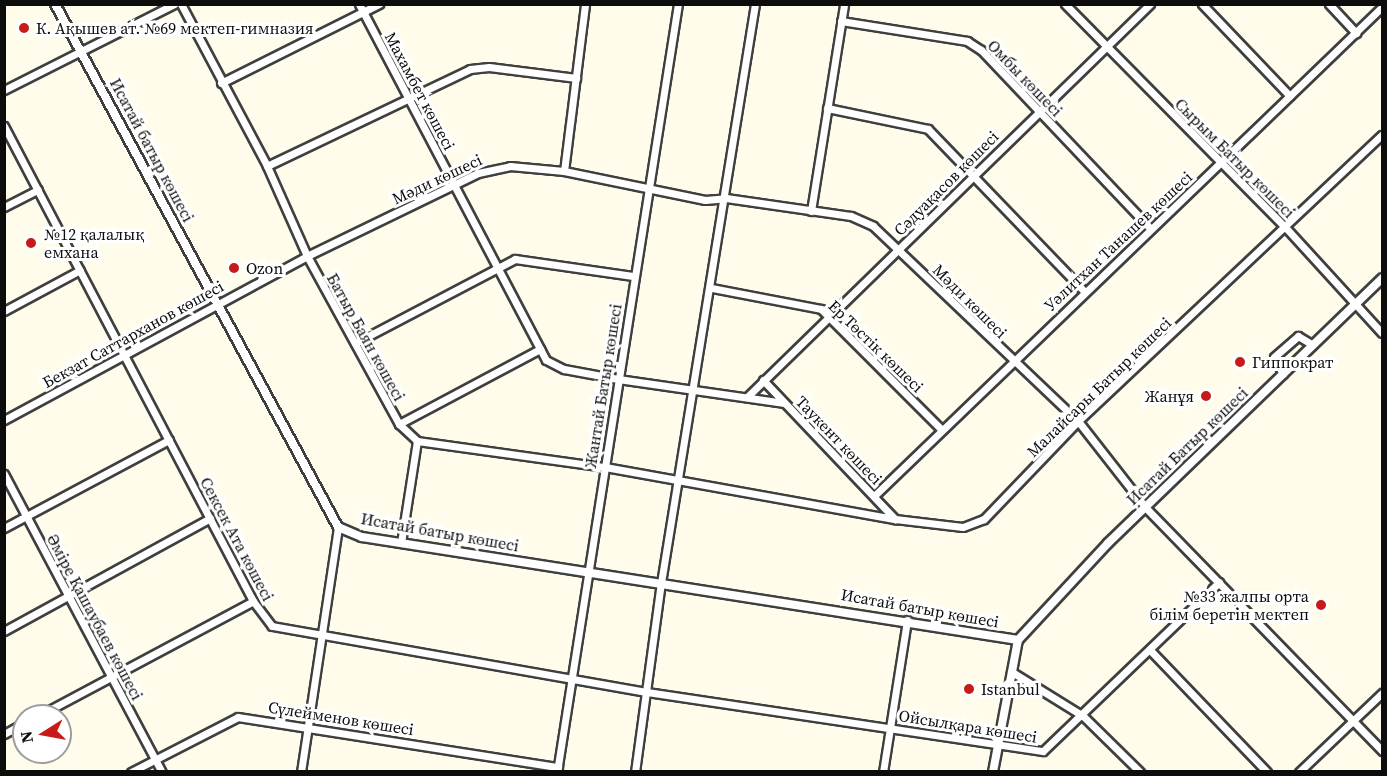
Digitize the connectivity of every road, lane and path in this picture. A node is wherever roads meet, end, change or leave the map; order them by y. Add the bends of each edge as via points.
1 (55, 4) edge
2 (174, 4) edge
3 (181, 4) edge
4 (379, 4) edge
5 (585, 4) edge
6 (678, 4) edge
7 (755, 4) edge
8 (844, 4) edge
9 (1065, 4) edge
10 (1149, 4) edge
11 (1202, 4) edge
12 (1329, 4) edge
13 (1383, 7) edge
14 (361, 8) edge
15 (841, 21) junction
16 (1356, 33) junction
17 (1106, 46) junction
18 (82, 49) junction
19 (576, 78) junction
20 (221, 83) junction
21 (4, 90) edge
22 (1290, 96) junction
23 (409, 100) junction
24 (827, 108) junction
25 (1038, 110) junction
26 (4, 126) edge
27 (1383, 135) edge
28 (1219, 163) junction
29 (267, 166) junction
30 (564, 171) junction
31 (971, 175) junction
32 (455, 185) junction
33 (650, 188) junction
34 (38, 190) junction
35 (726, 198) junction
36 (4, 207) edge
37 (811, 211) junction
38 (1150, 228) junction
39 (1286, 228) junction
40 (898, 250) junction
41 (307, 256) junction
42 (496, 266) junction
43 (80, 270) junction
44 (633, 276) junction
45 (1383, 278) edge
46 (712, 288) junction
47 (1084, 291) junction
48 (217, 303) junction
49 (1355, 305) junction
50 (4, 311) edge
51 (830, 316) junction
52 (1383, 333) edge
53 (355, 343) junction
54 (1313, 345) junction
55 (540, 349) junction
56 (125, 356) junction
57 (1011, 361) junction
58 (1283, 374) junction
59 (618, 379) junction
60 (763, 380) junction
61 (695, 390) junction
62 (747, 397) junction
63 (784, 403) junction
64 (4, 420) edge
65 (1077, 421) junction
66 (399, 424) junction
67 (941, 429) junction
68 (169, 440) junction
69 (417, 441) junction
70 (605, 467) junction
71 (4, 474) edge
72 (677, 481) junction
73 (873, 496) junction
74 (1146, 508) junction
75 (26, 516) junction
76 (210, 518) junction
77 (895, 519) junction
78 (338, 527) junction
79 (4, 528) edge
80 (401, 543) junction
81 (586, 571) junction
82 (661, 582) junction
83 (1219, 582) junction
84 (68, 596) junction
85 (253, 601) junction
86 (907, 620) junction
87 (4, 631) edge
88 (323, 637) junction
89 (1018, 640) junction
90 (1150, 650) junction
91 (1012, 672) junction
92 (111, 678) junction
93 (572, 678) junction
94 (647, 692) junction
95 (1383, 693) edge
96 (61, 704) edge
97 (1083, 716) junction
98 (1353, 722) junction
99 (308, 727) junction
100 (890, 727) junction
101 (999, 744) junction
102 (1383, 751) edge
103 (155, 759) junction
104 (557, 769) edge
105 (131, 771) edge
106 (162, 771) edge
107 (301, 771) edge
108 (635, 771) edge
109 (883, 771) edge
110 (993, 771) edge
111 (1140, 771) edge
112 (1267, 771) edge
113 (1299, 771) edge

1 - 18 street, Исатай батыр көшесі
2 - 18 street
3 - 20 street, Батыр Баян көшесі
4 - 14 street
5 - 19 street
6 - 33 street, Жантай Батыр көшесі
7 - 35 street
8 - 15 street
9 - 17 street, Сырым Батыр көшесі
10 - 17 street, Сәдуақасов көшесі
11 - 22 street
12 - 16 street
13 - 16 street, Уәлитхан Танашев көшесі
14 - 20 street
14 - 23 street, Махамбет көшесі
15 - 24 street
15 - 25 street, Омбы көшесі via 967,41
16 - 22 street, Уәлитхан Танашев көшесі
17 - 25 street, Сәдуақасов көшесі
17 - 28 street, Сырым Батыр көшесі
18 - 21 street
18 - 48 street, Исатай батыр көшесі
19 - 23 street via 489,67 456,75
19 - 30 street
20 - 29 street, Батыр Баян көшесі
22 - 28 street, Уәлитхан Танашев көшесі
23 - 29 street
23 - 32 street, Махамбет көшесі
24 - 31 street via 928,129
24 - 37 street
25 - 31 street, Сәдуақасов көшесі
25 - 38 street, Омбы көшесі
26 - 34 street, Сексек Ата көшесі
27 - 39 street, Малайсары Батыр көшесі
28 - 38 street, Уәлитхан Танашев көшесі
28 - 39 street, Сырым Батыр көшесі
29 - 41 street, Батыр Баян көшесі
30 - 32 street, Мәди көшесі via 499,166
30 - 33 street, Мәди көшесі
31 - 40 street, Сәдуақасов көшесі
31 - 47 street
32 - 41 street, Мәди көшесі
32 - 42 street, Махамбет көшесі
33 - 35 street, Мәди көшесі via 705,200
33 - 44 street, Жантай Батыр көшесі
34 - 36 street
34 - 43 street, Сексек Ата көшесі
35 - 37 street, Мәди көшесі
35 - 46 street
37 - 40 street, Мәди көшесі via 851,216 873,226
38 - 47 street, Уәлитхан Танашев көшесі
39 - 49 street, Сырым Батыр көшесі
39 - 65 street, Малайсары Батыр көшесі
40 - 51 street, Сәдуақасов көшесі
40 - 57 street, Мәди көшесі
41 - 48 street, Бекзат Саттарханов көшесі
41 - 53 street, Батыр Баян көшесі
42 - 44 street via 514,259 535,260
42 - 53 street
42 - 55 street, Махамбет көшесі
43 - 50 street
43 - 56 street, Сексек Ата көшесі
44 - 59 street, Жантай Батыр көшесі
45 - 49 street, Исатай Батыр көшесі
46 - 51 street, Ер Төстік көшесі via 806,304
46 - 61 street
47 - 57 street, Уәлитхан Танашев көшесі
48 - 56 street, Бекзат Саттарханов көшесі
48 - 78 street, Исатай батыр көшесі
49 - 52 street, Сырым Батыр көшесі
49 - 54 street, Исатай Батыр көшесі
51 - 60 street, Сәдуақасов көшесі
51 - 67 street, Ер Төстік көшесі
53 - 66 street, Батыр Баян көшесі
54 - 58 street, Исатай Батыр көшесі
54 - 58 street via 1298,336 1274,357
55 - 59 street via 546,360 564,369
55 - 66 street
56 - 64 street, Бекзат Саттарханов көшесі
56 - 68 street, Сексек Ата көшесі
57 - 65 street, Мәди көшесі
57 - 67 street, Уәлитхан Танашев көшесі
58 - 74 street, Исатай Батыр көшесі
59 - 61 street
59 - 70 street, Жантай Батыр көшесі
60 - 62 street, Сәдуақасов көшесі
60 - 63 street, Таукент көшесі
61 - 62 street
61 - 72 street
62 - 63 street
63 - 73 street, Таукент көшесі
65 - 74 street, Мәди көшесі
65 - 77 street, Малайсары Батыр көшесі via 978,523 963,527
66 - 69 street, Батыр Баян көшесі
67 - 73 street, Уәлитхан Танашев көшесі
68 - 75 street
68 - 76 street, Сексек Ата көшесі
69 - 70 street
69 - 80 street
70 - 72 street
70 - 81 street, Жантай Батыр көшесі
71 - 75 street, Әміре Қашаубаев көшесі
72 - 77 street, Малайсары Батыр көшесі
72 - 82 street
73 - 77 street, Таукент көшесі
74 - 83 street, Мәди көшесі
74 - 89 street, Исатай Батыр көшесі via 1059,592
75 - 79 street
75 - 84 street, Әміре Қашаубаев көшесі
76 - 84 street
76 - 85 street, Сексек Ата көшесі
78 - 80 street, Исатай батыр көшесі via 362,537
78 - 88 street
80 - 81 street, Исатай батыр көшесі
81 - 82 street, Исатай батыр көшесі
81 - 93 street, Жантай Батыр көшесі
82 - 86 street, Исатай батыр көшесі
82 - 94 street
83 - 90 street, Ойсылқара көшесі
83 - 98 street, Мәди көшесі
84 - 87 street
84 - 92 street, Әміре Қашаубаев көшесі
85 - 88 street, Сексек Ата көшесі via 272,626
85 - 92 street
86 - 89 street, Исатай батыр көшесі
86 - 100 street
88 - 93 street, Сексек Ата көшесі
88 - 99 street
89 - 91 street
90 - 97 street, Ойсылқара көшесі
90 - 112 street
91 - 97 street
91 - 101 street
92 - 96 street
92 - 103 street, Әміре Қашаубаев көшесі
93 - 94 street, Сексек Ата көшесі
93 - 104 street, Жантай Батыр көшесі
94 - 100 street, Ойсылқара көшесі
94 - 108 street
95 - 98 street
97 - 101 street, Ойсылқара көшесі via 1043,751
97 - 111 street
98 - 102 street, Мәди көшесі
98 - 113 street
99 - 103 street, Сүлейменов көшесі via 238,717
99 - 104 street, Сүлейменов көшесі
99 - 107 street
100 - 101 street, Ойсылқара көшесі
100 - 109 street
101 - 110 street
103 - 105 street, Сүлейменов көшесі
103 - 106 street, Әміре Қашаубаев көшесі

